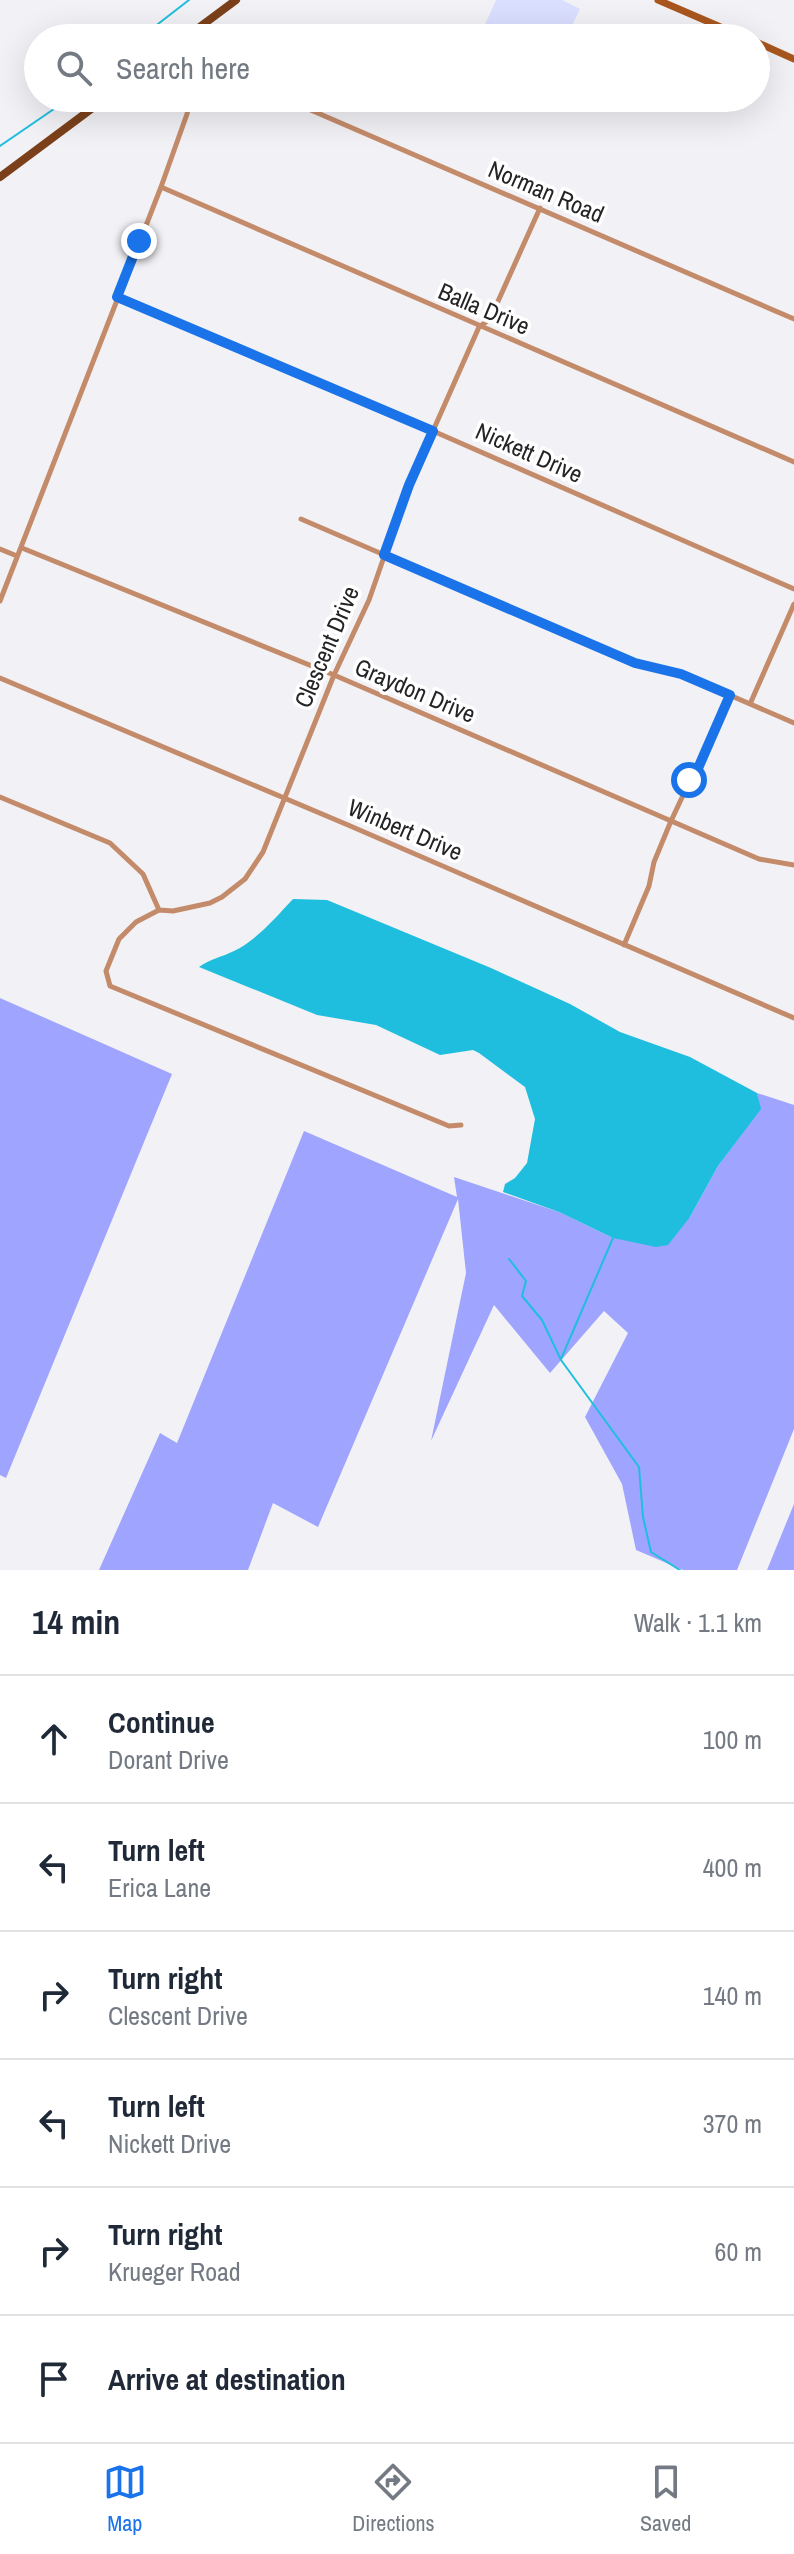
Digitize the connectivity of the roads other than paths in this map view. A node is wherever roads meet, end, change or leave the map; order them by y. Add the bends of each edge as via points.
1 (236, 0) edge
2 (658, 0) edge
3 (204, 24) edge
4 (714, 24) edge
5 (770, 48) edge
6 (794, 59) edge
7 (87, 112) edge
8 (187, 112) edge
9 (316, 112) edge
10 (0, 177) edge
11 (161, 187) junction
12 (540, 208) junction
13 (117, 297) junction
14 (794, 319) edge
15 (479, 327) junction
16 (433, 431) junction
17 (794, 462) edge
18 (301, 519) dead end
19 (22, 548) junction
20 (0, 549) edge
21 (384, 555) junction
22 (17, 556) junction
23 (794, 589) edge
24 (0, 601) edge
25 (794, 604) edge
26 (334, 675) junction
27 (0, 678) edge
28 (730, 695) junction
29 (750, 704) junction
30 (794, 723) edge
31 (0, 797) edge
32 (283, 798) junction
33 (671, 821) junction
34 (794, 865) edge
35 (159, 910) junction
36 (624, 945) junction
37 (794, 1018) edge
38 (461, 1125) dead end

1 - 3 main road
2 - 4 main road
5 - 6 main road
7 - 10 main road
8 - 11 street
9 - 12 street, Norman Road
11 - 13 street
11 - 15 street, Balla Drive
12 - 14 street, Norman Road
12 - 15 street, Clescent Drive via 490,319
13 - 16 street, Nickett Drive
13 - 19 street
15 - 16 street, Clescent Drive
15 - 17 street, Balla Drive
16 - 21 street, Clescent Drive
16 - 23 street, Nickett Drive
18 - 21 street
19 - 22 street
19 - 26 street, Graydon Drive
20 - 22 street
21 - 26 street, Clescent Drive
21 - 28 street via 635,663 681,674
22 - 24 street
25 - 29 street
26 - 32 street, Clescent Drive
26 - 33 street, Graydon Drive
27 - 32 street, Winbert Drive
28 - 29 street
28 - 33 street
29 - 30 street
31 - 35 street via 110,843 143,874
32 - 35 street, Clescent Drive via 263,852 245,879 210,903
32 - 36 street, Winbert Drive
33 - 34 street, Graydon Drive via 759,859
33 - 36 street
35 - 38 street, Clescent Drive via 119,939 106,971 110,986 449,1126
36 - 37 street, Winbert Drive

